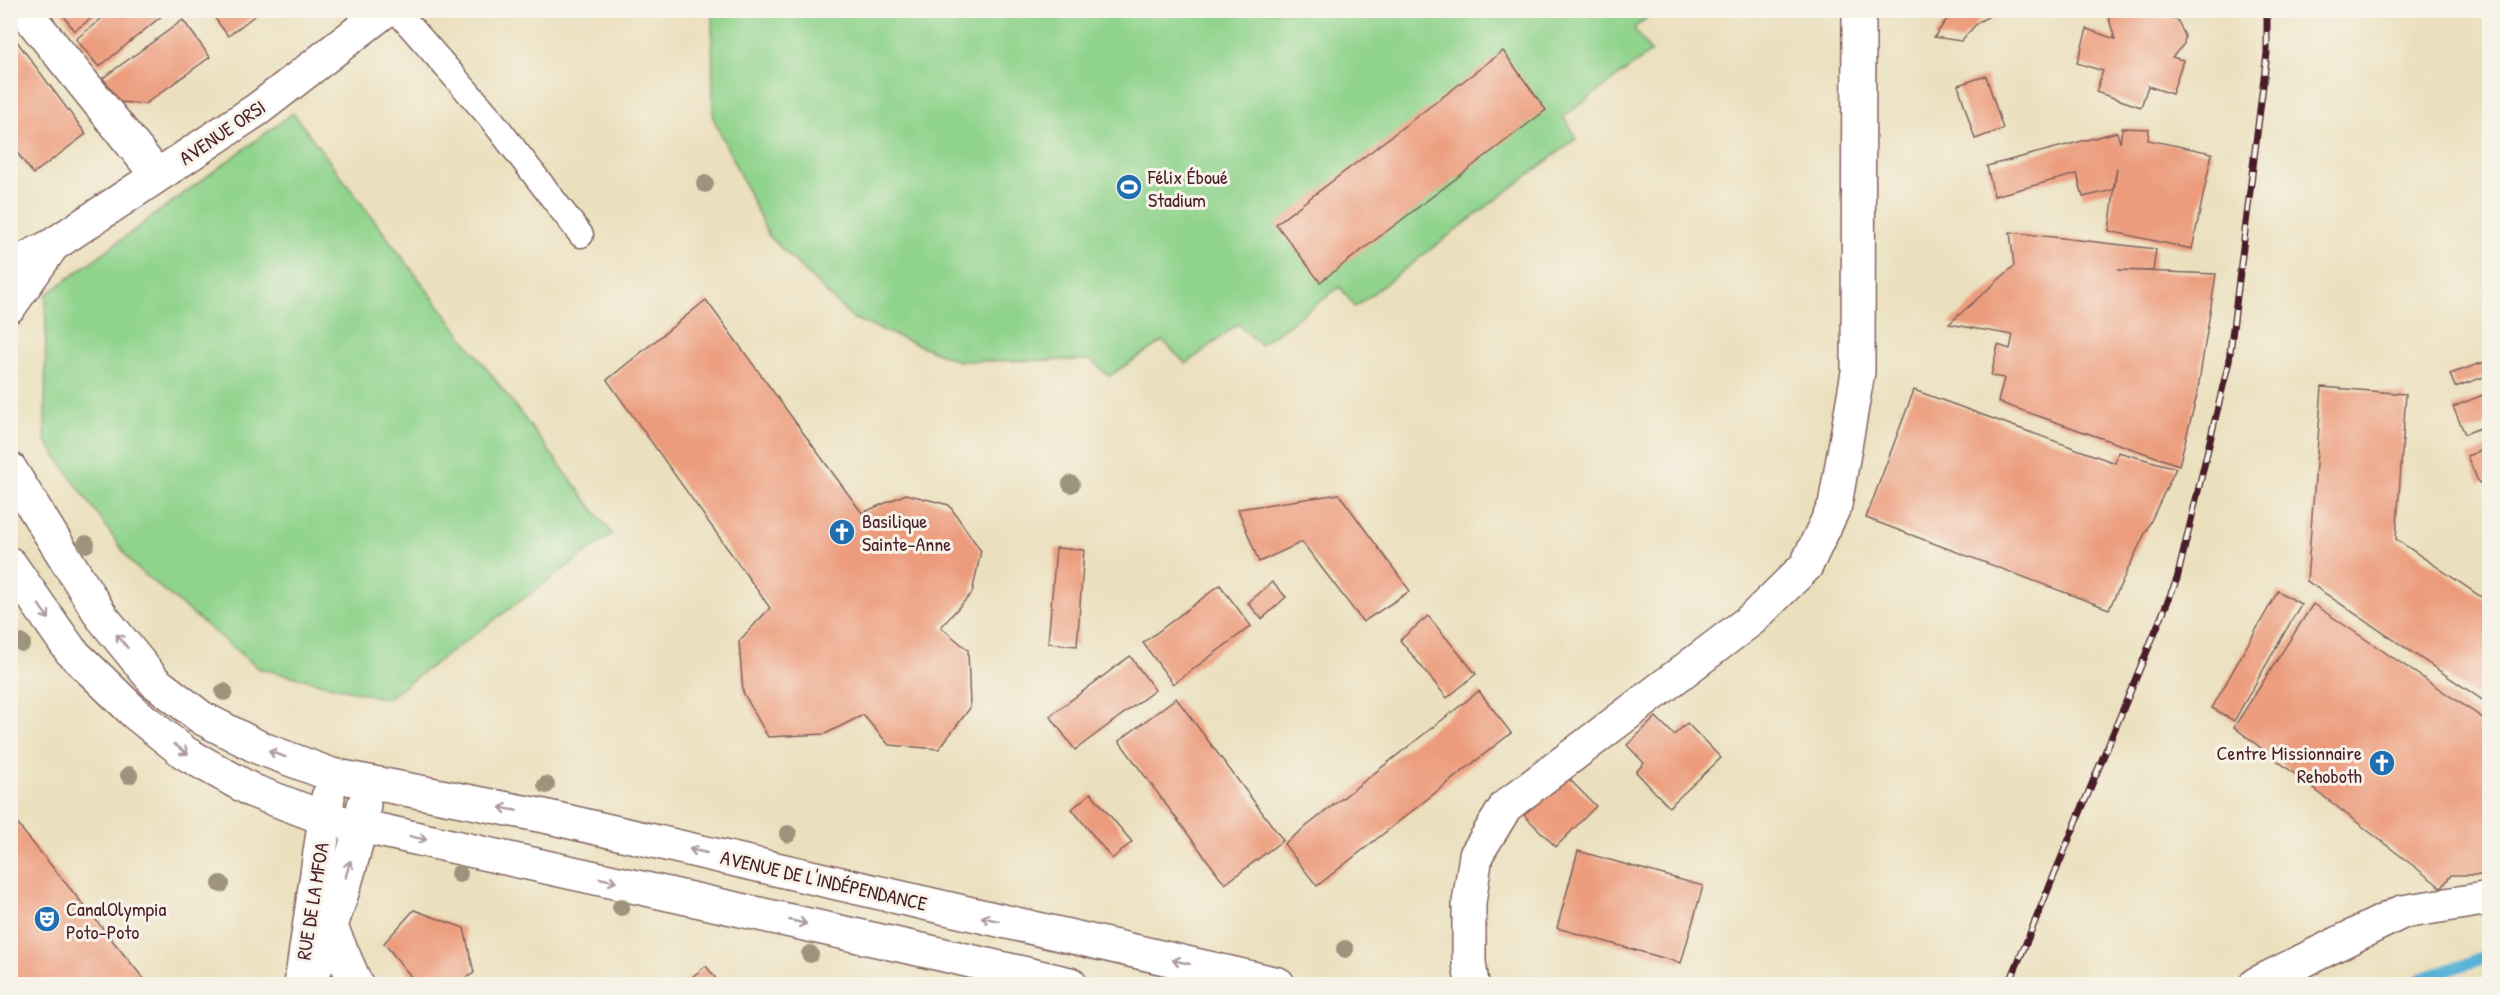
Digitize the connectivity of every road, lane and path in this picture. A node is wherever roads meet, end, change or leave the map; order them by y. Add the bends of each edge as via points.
1 (24, 10) edge
2 (387, 10) edge
3 (396, 10) edge
4 (1859, 10) edge
5 (157, 175) junction
6 (581, 235) dead end
7 (53, 245) junction
8 (10, 267) edge
9 (10, 306) edge
10 (10, 469) edge
11 (10, 564) edge
12 (332, 775) junction
13 (368, 782) junction
14 (324, 818) junction
15 (360, 826) junction
16 (314, 892) junction
17 (2490, 898) edge
18 (331, 926) junction
19 (301, 984) edge
20 (310, 984) edge
21 (356, 984) edge
22 (1070, 984) edge
23 (1278, 984) edge
24 (1472, 984) edge
25 (2256, 984) edge

1 - 5 main road
2 - 5 main road, AVENUE ORSI via 258,109
3 - 6 lane via 488,115
4 - 24 main road via 1858,372 1835,505 1806,566 1752,619 1506,806 1476,855 1469,903
5 - 7 main road, AVENUE ORSI
7 - 8 main road
7 - 9 main road
12 -> 10 main road via 260,748 202,718 155,682 102,617
11 -> 14 main road via 71,651 143,720 185,753 252,791
12 - 13 main road
12 - 14 main road, RUE DE LA MFOA
13 - 15 main road, RUE DE LA MFOA
23 -> 13 main road, AVENUE DE L'INDÉPENDANCE via 544,816
14 - 15 main road
14 - 16 main road, RUE DE LA MFOA
18 -> 15 main road, RUE DE LA MFOA
15 -> 22 main road
16 - 18 main road
16 - 19 main road, RUE DE LA MFOA
17 - 25 main road via 2402,912
18 - 20 main road, RUE DE LA MFOA
18 - 21 main road

